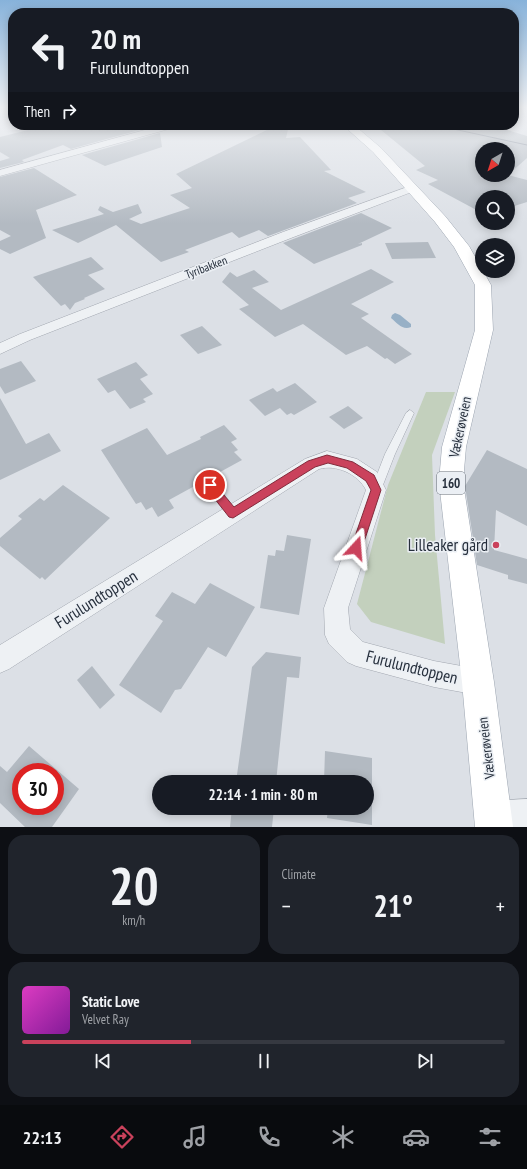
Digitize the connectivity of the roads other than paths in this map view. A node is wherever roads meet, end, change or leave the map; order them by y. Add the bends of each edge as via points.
1 (95, 147) edge
2 (374, 147) edge
3 (0, 173) edge
4 (413, 188) junction
5 (0, 349) edge
6 (410, 413) dead end
7 (210, 485) dead end
8 (376, 490) junction
9 (233, 514) junction
10 (0, 660) edge
11 (478, 682) junction
12 (527, 814) edge
13 (494, 822) edge

1 - 3 street
2 - 4 main road, Vækerøveien / 160
4 - 5 street, Tyribakken via 31,334
4 - 11 main road, Vækerøveien / 160 via 461,246 483,285 484,330 454,446 451,482
6 - 8 lane
7 - 9 lane
8 - 9 street, Furulundtoppen via 367,476 350,464 327,459 312,464
8 - 11 street, Furulundtoppen via 336,608 338,635 356,653 434,674
9 - 10 street, Furulundtoppen
11 - 13 main road, Vækerøveien / 160
12 - 13 street

